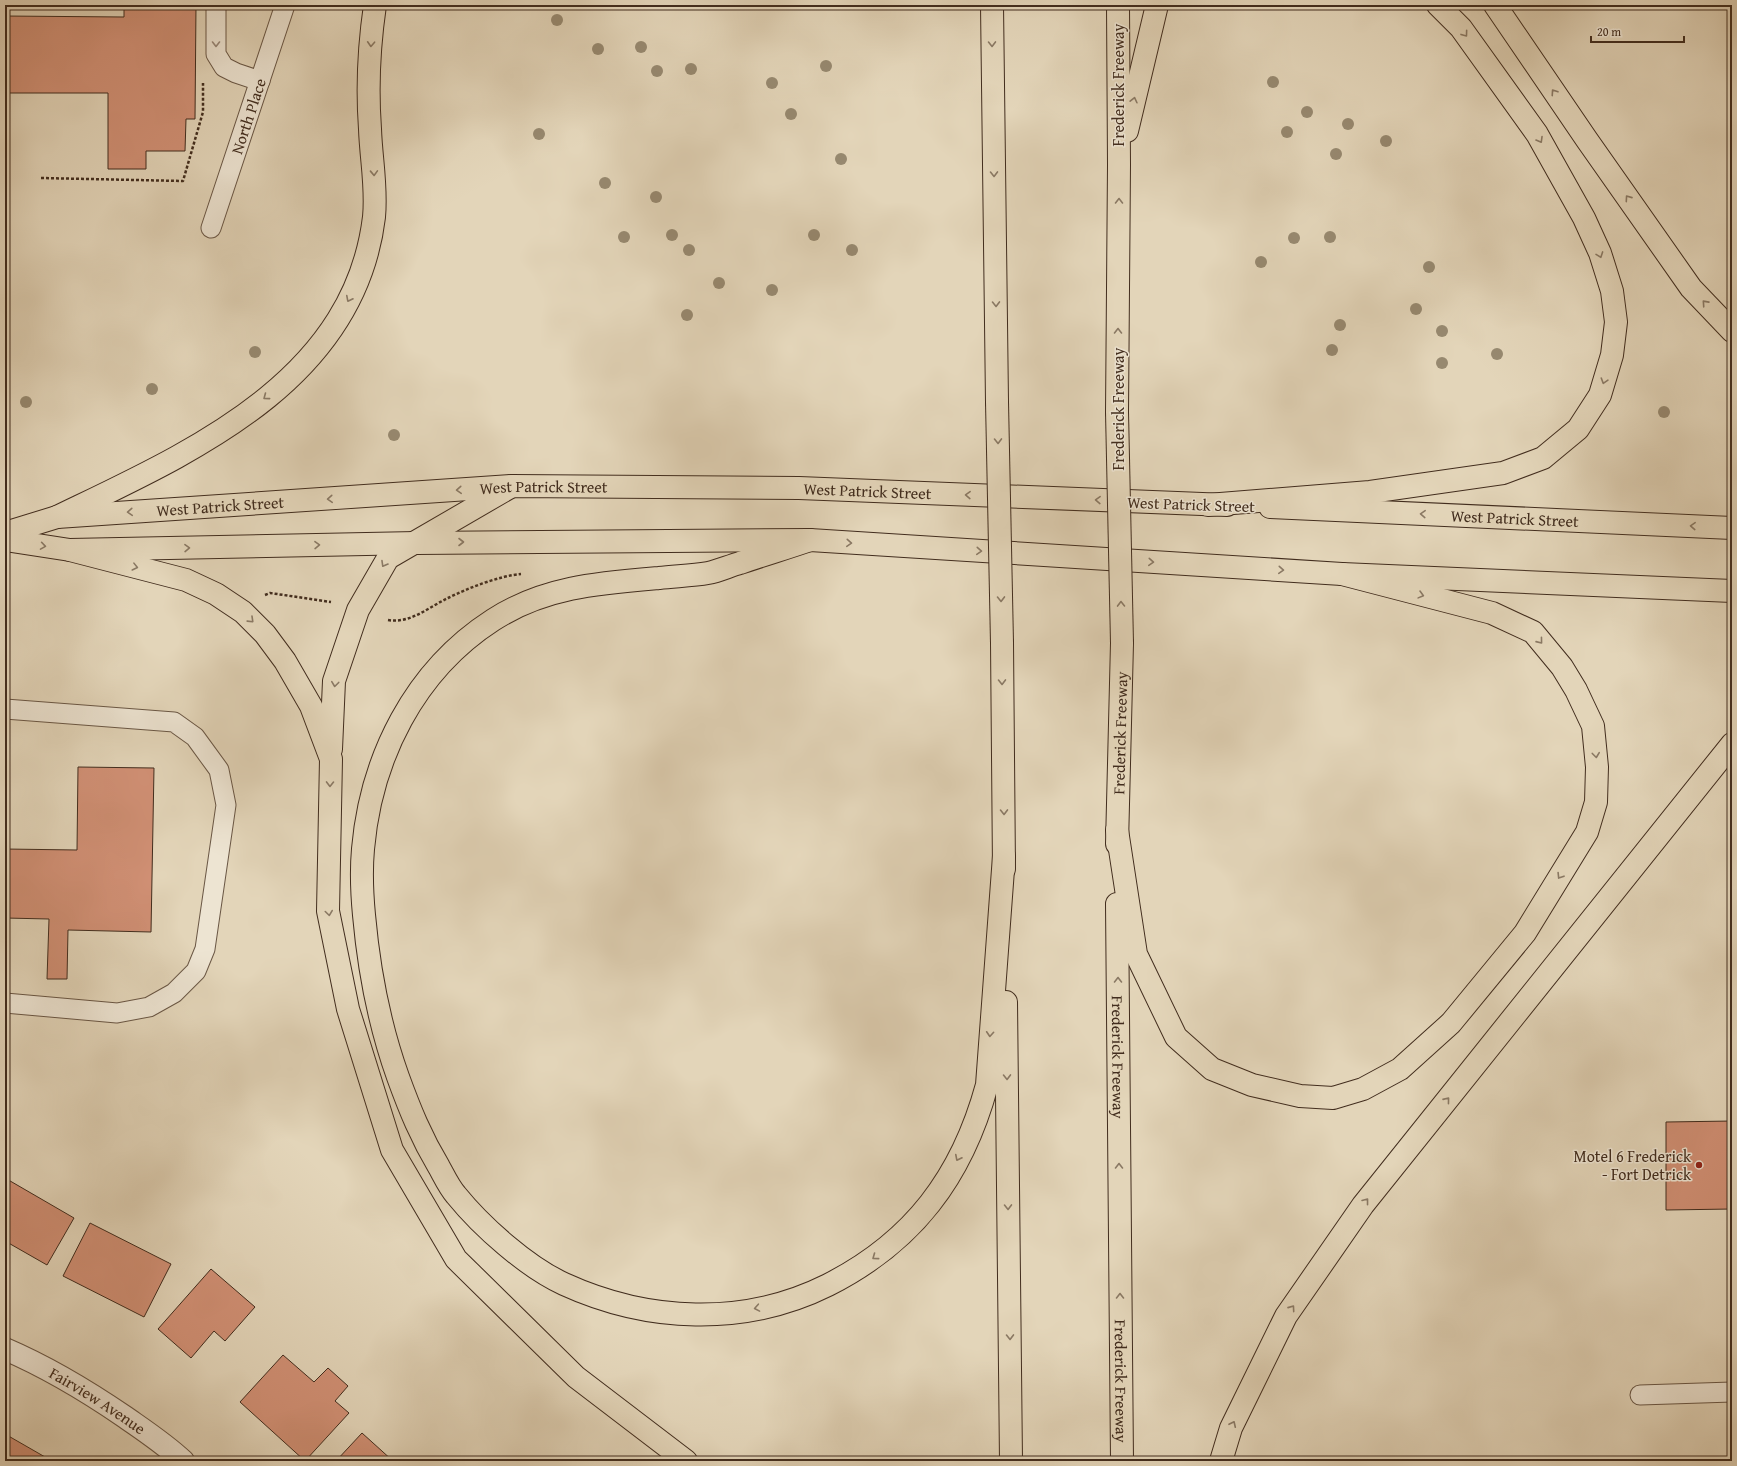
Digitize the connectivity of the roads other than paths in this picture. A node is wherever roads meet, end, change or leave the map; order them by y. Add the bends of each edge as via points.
1 (216, 5) edge
2 (285, 5) edge
3 (375, 5) edge
4 (992, 5) edge
5 (1118, 5) edge
6 (1157, 5) edge
7 (1438, 5) edge
8 (1495, 5) edge
9 (260, 81) junction
10 (1119, 165) junction
11 (212, 228) dead end
12 (1732, 331) edge
13 (512, 486) junction
14 (1208, 505) junction
15 (57, 517) junction
16 (1732, 528) edge
17 (5, 533) edge
18 (5, 540) edge
19 (810, 540) junction
20 (416, 542) junction
21 (70, 550) junction
22 (1342, 574) junction
23 (1732, 591) edge
24 (5, 709) edge
25 (1732, 744) edge
26 (331, 760) junction
27 (1117, 830) junction
28 (1004, 856) junction
29 (5, 1003) edge
30 (5, 1349) edge
31 (1732, 1392) edge
32 (1640, 1395) dead end
33 (183, 1461) edge
34 (686, 1461) edge
35 (1011, 1461) edge
36 (1122, 1461) edge
37 (1220, 1461) edge

1 -> 9 lane via 216,54 224,67
2 - 9 lane, North Place
3 -> 15 main road via 368,84 374,216 367,256 343,311 308,361 286,382 226,429 168,463
4 -> 28 main road, bridge
5 - 10 main road, Frederick Freeway
10 -> 6 main road
7 -> 14 main road via 1461,28 1537,134 1584,218 1600,253 1612,292 1616,322 1612,355 1600,395 1578,429 1543,458 1503,473 1370,492
12 -> 8 main road via 1692,288 1586,140
9 - 11 lane, North Place
27 -> 10 main road, Frederick Freeway, bridge via 1122,643 1117,412
14 -> 13 main road, West Patrick Street via 799,488
13 -> 15 main road, West Patrick Street
13 - 20 main road
16 -> 14 main road, West Patrick Street
15 - 17 main road, West Patrick Street
18 -> 21 main road
20 -> 19 main road
19 -> 22 main road
28 -> 19 main road via 987,1085 978,1115 958,1160 929,1207 905,1233 874,1258 842,1278 812,1293 774,1305 742,1311 677,1315 614,1303 562,1283 534,1266 501,1241 454,1193 421,1137 403,1092 379,1015 368,956 362,895 362,852 366,824 382,761 403,716 429,677 455,648 494,620 528,601 558,591 598,583 707,573
21 -> 20 main road
20 -> 26 main road via 388,558 358,610 334,681
21 -> 26 main road via 186,580 216,594 243,612 265,634 285,661 310,706
22 - 23 main road
22 -> 27 main road via 1492,613 1533,632 1562,667 1593,726 1597,767 1596,802 1587,832 1525,933 1451,1023 1400,1069 1363,1089 1333,1098 1300,1096 1252,1085 1212,1069 1176,1037 1136,954
24 - 29 lane via 174,722 195,737 219,770 226,805 205,949 196,971 174,994 149,1007 117,1013
37 -> 25 main road via 1231,1428 1286,1316 1363,1205
26 -> 34 main road via 328,910 348,1009 392,1150 456,1258 576,1377
36 -> 27 main road, Frederick Freeway
28 -> 35 main road
30 - 33 street, Fairview Avenue via 88,1392 164,1444
31 - 32 lane

